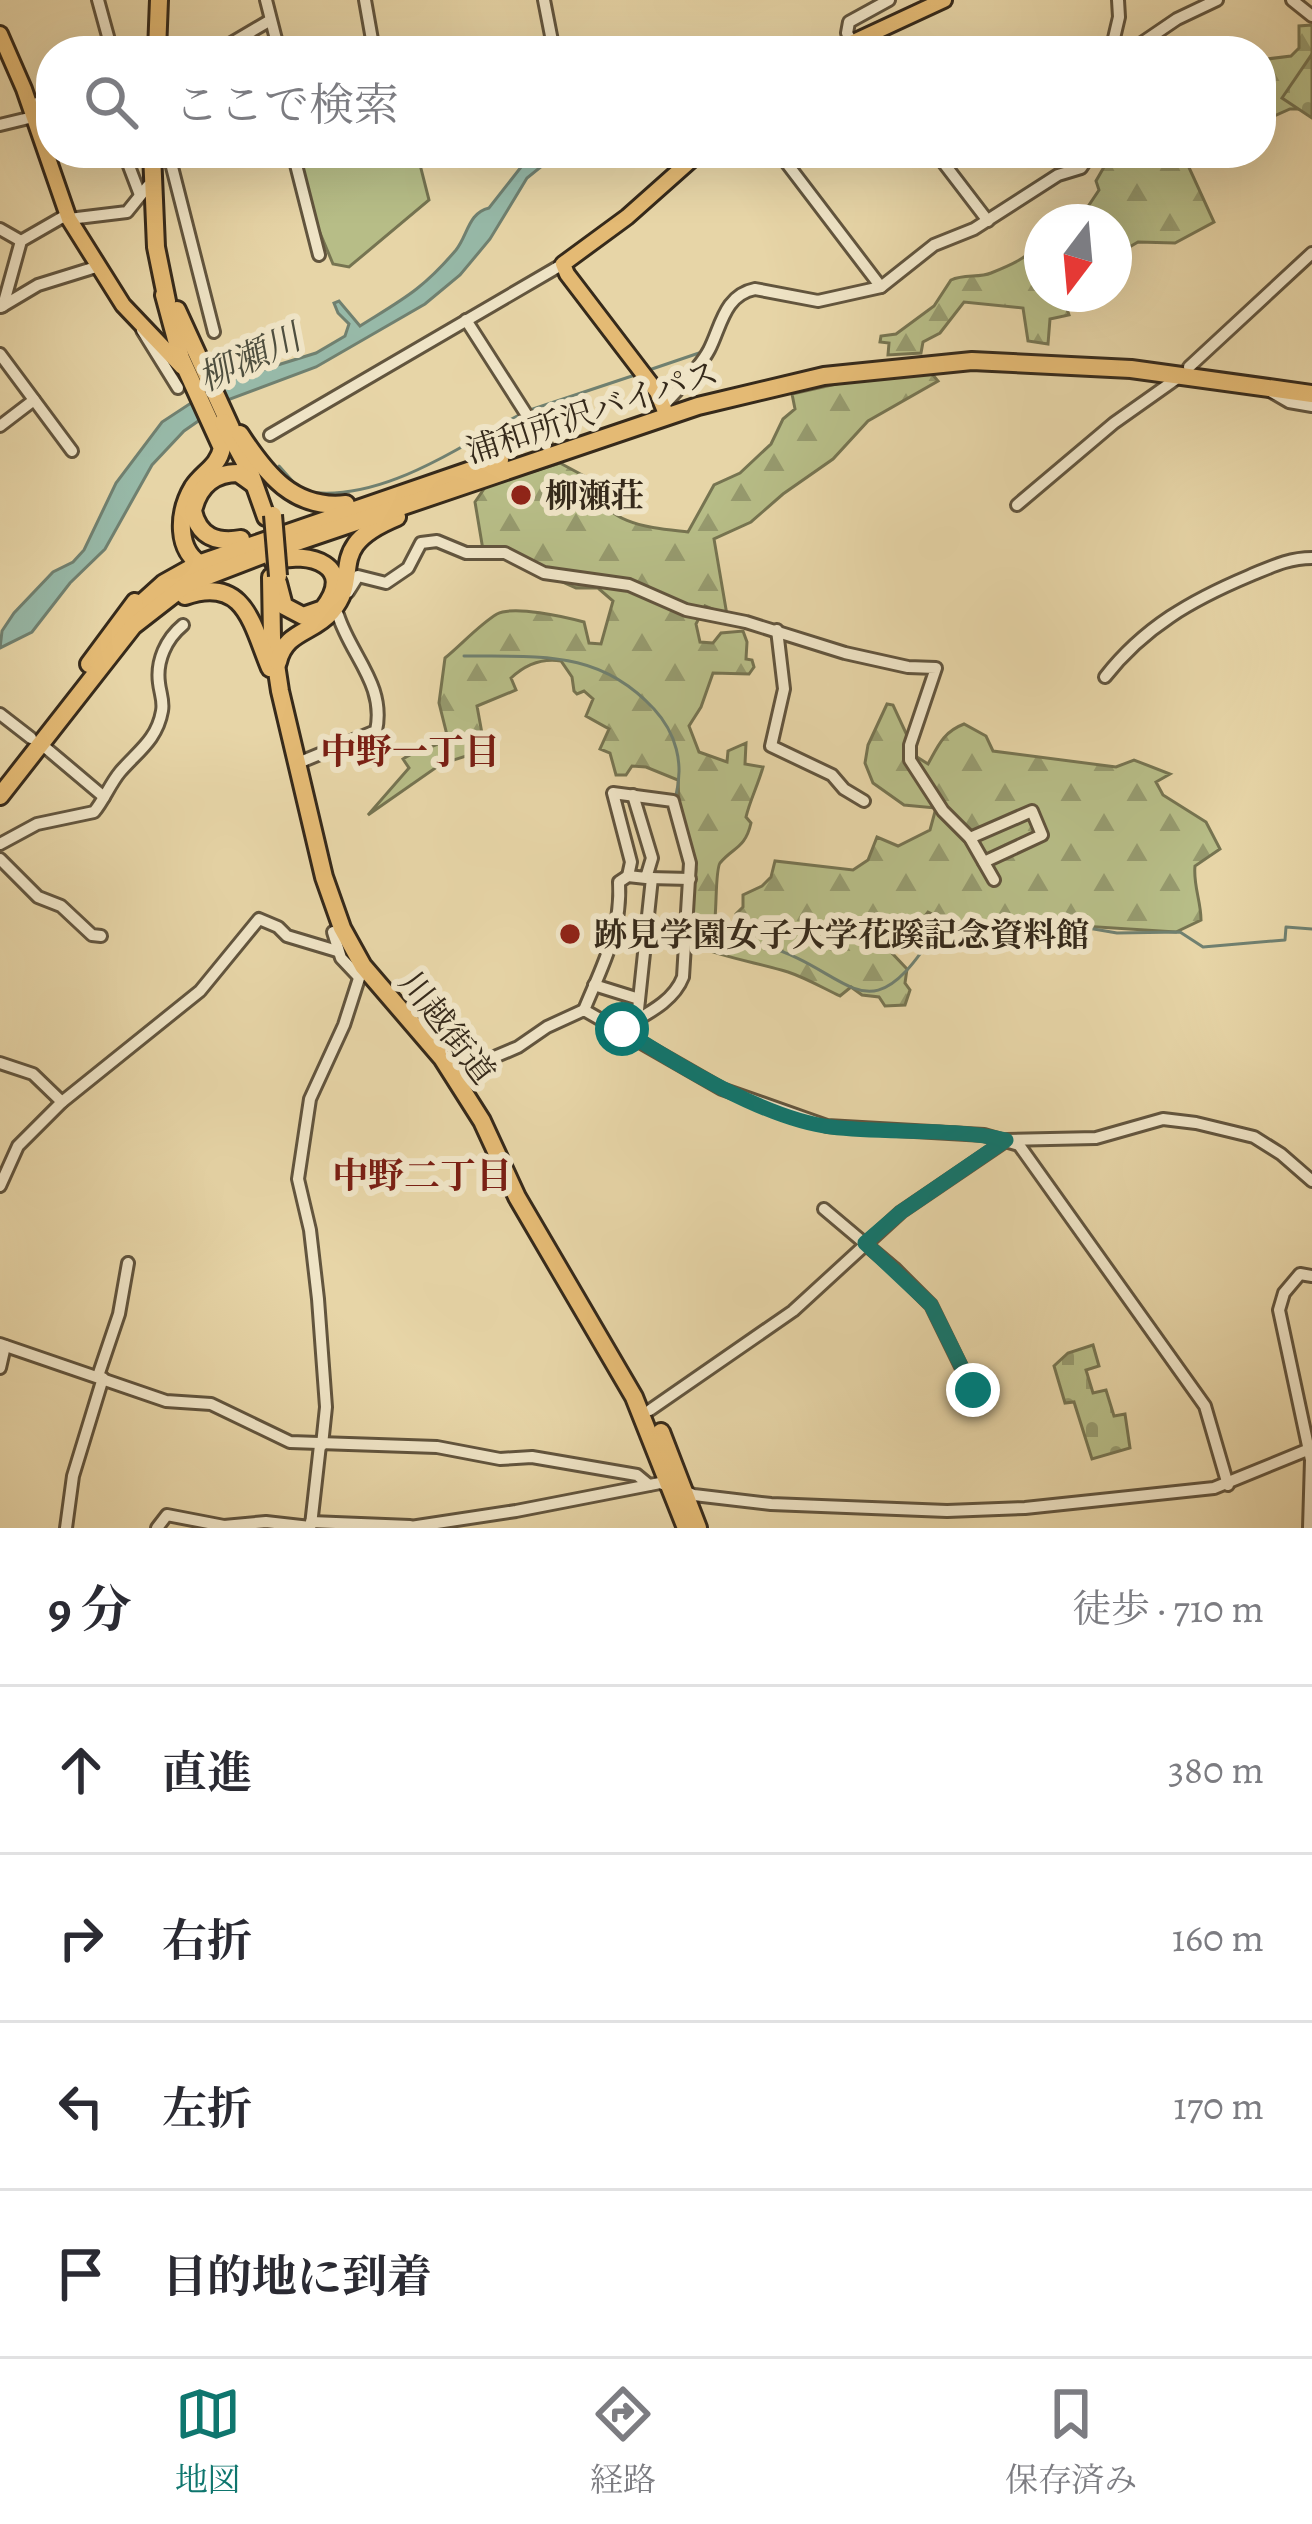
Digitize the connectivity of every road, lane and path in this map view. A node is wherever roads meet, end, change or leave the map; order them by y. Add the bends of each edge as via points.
1 (98, 0) edge
2 (149, 0) edge
3 (159, 0) edge
4 (266, 0) edge
5 (365, 0) edge
6 (544, 0) edge
7 (889, 0) edge
8 (944, 0) edge
9 (1118, 0) edge
10 (1217, 0) edge
11 (1292, 0) edge
12 (1312, 16) edge
13 (269, 21) junction
14 (0, 34) edge
15 (108, 36) edge
16 (153, 36) edge
17 (155, 36) edge
18 (244, 36) edge
19 (274, 36) edge
20 (371, 36) edge
21 (554, 36) edge
22 (850, 36) edge
23 (875, 36) edge
24 (1114, 36) edge
25 (1152, 36) edge
26 (36, 108) edge
27 (31, 111) junction
28 (0, 125) edge
29 (36, 125) edge
30 (52, 168) edge
31 (132, 168) edge
32 (162, 168) edge
33 (163, 168) edge
34 (166, 168) edge
35 (297, 168) edge
36 (682, 168) edge
37 (790, 168) edge
38 (947, 168) edge
39 (1081, 168) edge
40 (69, 216) junction
41 (988, 221) junction
42 (0, 229) edge
43 (21, 241) junction
44 (1312, 253) edge
45 (320, 255) dead end
46 (563, 264) junction
47 (97, 267) junction
48 (881, 287) junction
49 (2, 307) edge
50 (466, 320) junction
51 (214, 332) dead end
52 (0, 354) edge
53 (1185, 371) junction
54 (195, 376) junction
55 (1262, 387) junction
56 (1312, 390) edge
57 (34, 400) junction
58 (1312, 406) edge
59 (315, 408) junction
60 (665, 411) junction
61 (284, 419) dead end
62 (0, 426) edge
63 (270, 435) dead end
64 (233, 438) junction
65 (546, 445) junction
66 (72, 451) dead end
67 (508, 470) junction
68 (455, 476) junction
69 (252, 484) junction
70 (358, 502) junction
71 (1017, 505) dead end
72 (269, 516) junction
73 (331, 531) junction
74 (183, 536) junction
75 (259, 541) junction
76 (292, 544) junction
77 (1312, 559) edge
78 (198, 564) junction
79 (346, 565) junction
80 (275, 576) junction
81 (185, 596) junction
82 (338, 615) junction
83 (183, 625) dead end
84 (777, 630) junction
85 (300, 640) dead end
86 (113, 650) junction
87 (278, 662) junction
88 (89, 664) junction
89 (1105, 677) dead end
90 (282, 694) junction
91 (0, 714) edge
92 (36, 741) junction
93 (298, 763) junction
94 (0, 778) edge
95 (633, 795) junction
96 (0, 796) edge
97 (104, 797) junction
98 (865, 801) dead end
99 (970, 838) junction
100 (0, 844) edge
101 (0, 859) edge
102 (984, 862) junction
103 (628, 877) junction
104 (649, 878) junction
105 (690, 879) junction
106 (994, 880) dead end
107 (615, 935) junction
108 (101, 937) dead end
109 (646, 939) junction
110 (338, 943) junction
111 (686, 943) junction
112 (360, 971) junction
113 (594, 985) junction
114 (639, 999) junction
115 (584, 1010) junction
116 (637, 1019) junction
117 (622, 1029) junction
118 (0, 1063) edge
119 (454, 1074) junction
120 (62, 1102) junction
121 (1006, 1140) junction
122 (1312, 1181) edge
123 (0, 1186) edge
124 (824, 1209) dead end
125 (865, 1243) junction
126 (128, 1263) dead end
127 (1312, 1276) edge
128 (2, 1345) edge
129 (0, 1368) edge
130 (621, 1372) junction
131 (100, 1377) junction
132 (973, 1390) dead end
133 (650, 1411) junction
134 (321, 1445) junction
135 (1311, 1448) edge
136 (649, 1485) junction
137 (1228, 1485) junction
138 (678, 1489) junction
139 (516, 1511) junction
140 (310, 1525) edge
141 (407, 1527) edge
142 (66, 1528) edge
143 (158, 1528) edge
144 (521, 1528) edge
145 (686, 1528) edge
146 (698, 1528) edge
147 (1309, 1528) edge

1 - 15 street
2 - 16 highway
3 - 17 highway
4 - 13 street
5 - 20 street
6 - 21 street
7 - 22 street via 851,19
8 - 23 main road
9 - 24 street
10 - 25 street
11 - 12 street
13 - 18 street
13 - 19 street
14 - 27 main road
26 - 27 street
27 - 28 street
27 - 29 main road
30 - 40 main road
31 - 40 street via 144,191 127,212
32 - 54 highway via 156,247 164,295
33 - 54 highway via 166,264
34 - 51 street
35 - 45 street
36 - 46 main road
37 - 48 street
38 - 41 street
39 - 41 street
40 - 43 street
40 - 47 main road
41 - 48 street via 946,238
42 - 43 street
43 - 49 street
44 - 53 street
46 - 50 street
46 - 60 main road
47 - 49 street via 38,285
47 - 54 main road via 142,330
48 - 60 street via 818,301 745,291
50 - 59 street
50 - 65 street
52 - 57 street
53 - 55 highway, 浦和所沢バイパス
53 - 56 highway, 浦和所沢バイパス
53 - 60 highway, 浦和所沢バイパス via 1072,353 908,355 766,377
53 - 71 street
54 - 64 highway
55 - 56 highway, 浦和所沢バイパス
55 - 58 street
57 - 62 street
57 - 66 street
59 - 61 street
59 - 63 street
60 - 65 highway, 浦和所沢バイパス
60 - 67 highway, 浦和所沢バイパス
64 - 69 highway, 川越街道
64 - 70 highway via 291,494 328,506
64 - 72 highway
64 - 74 highway via 192,490
65 - 68 highway, 浦和所沢バイパス
67 - 73 highway, 浦和所沢バイパス
67 - 79 highway via 373,530 356,542
68 - 70 highway
68 - 75 highway, 浦和所沢バイパス
69 - 70 highway via 232,472 217,476 196,499 195,521 214,540 240,540
69 - 72 highway, 川越街道
72 - 80 highway, 川越街道, bridge
73 - 75 highway via 314,526
73 - 76 highway, 浦和所沢バイパス
73 - 79 highway
74 - 78 highway
74 - 88 highway via 169,570
75 - 78 highway, 浦和所沢バイパス
76 - 78 highway via 220,566
76 - 86 highway, 浦和所沢バイパス via 172,593
77 - 89 street via 1280,563 1196,599 1141,638
78 - 88 highway, 浦和所沢バイパス via 145,599
79 - 87 highway via 333,610 288,640
80 - 81 highway via 280,598 296,615 330,601 330,571 306,556 252,567
80 - 87 highway, 川越街道
80 - 90 highway, 川越街道 via 272,638
81 - 86 highway
81 - 90 highway via 220,592 241,604
82 - 84 street via 358,576 386,583 408,568 421,544 436,541
82 - 85 street
82 - 93 street via 374,684 376,731
83 - 97 street via 161,661 158,726
84 - 98 street via 784,689 771,746
84 - 99 street via 861,657 937,668 910,760
86 - 92 highway, 浦和所沢バイパス
87 - 90 highway, 川越街道
88 - 92 highway, 浦和所沢バイパス
90 - 93 highway, 川越街道
91 - 92 street
92 - 94 highway, 浦和所沢バイパス
92 - 96 highway, 浦和所沢バイパス
92 - 97 street
93 - 110 highway, 川越街道
95 - 103 street via 613,793
95 - 104 street via 652,858
95 - 105 street via 673,801
97 - 100 street via 94,812 37,824
99 - 102 street
99 - 102 street via 1032,811 1042,835
101 - 108 street via 38,897
102 - 106 street
103 - 104 street
103 - 107 street via 619,882
104 - 105 street
104 - 109 street
105 - 111 street
107 - 109 street
107 - 113 street
109 - 111 street
109 - 114 street
110 - 112 highway, 川越街道
110 - 120 street via 287,936 259,919 190,1001
111 - 116 street via 678,991
112 - 119 highway, 川越街道
112 - 134 street via 310,1099 298,1179 322,1348
113 - 114 street
113 - 115 street
114 - 116 street
115 - 117 street
115 - 119 street
116 - 117 street
117 - 121 street via 722,1089 807,1121
118 - 120 street via 33,1074
119 - 130 highway, 川越街道
120 - 123 street via 18,1146
121 - 122 street via 1096,1138 1163,1119 1209,1125 1254,1138
121 - 125 street
121 - 137 street via 1026,1153 1205,1406
124 - 125 street
125 - 132 street via 931,1305
125 - 133 street via 793,1311
126 - 131 street
127 - 135 street via 1300,1274 1279,1310
128 - 129 street
128 - 131 street
130 - 133 highway, 川越街道
130 - 138 highway, 川越街道
131 - 134 street via 166,1401 211,1404 278,1438
131 - 142 street
133 - 138 highway, 川越街道
134 - 136 street via 532,1457 637,1475
134 - 140 street
135 - 137 street
135 - 147 street
136 - 138 street
136 - 139 street
137 - 138 street via 947,1511 770,1504
138 - 145 highway, 川越街道
138 - 146 highway, 川越街道
139 - 141 street
139 - 144 street
140 - 141 street
140 - 143 street via 224,1526 167,1515

